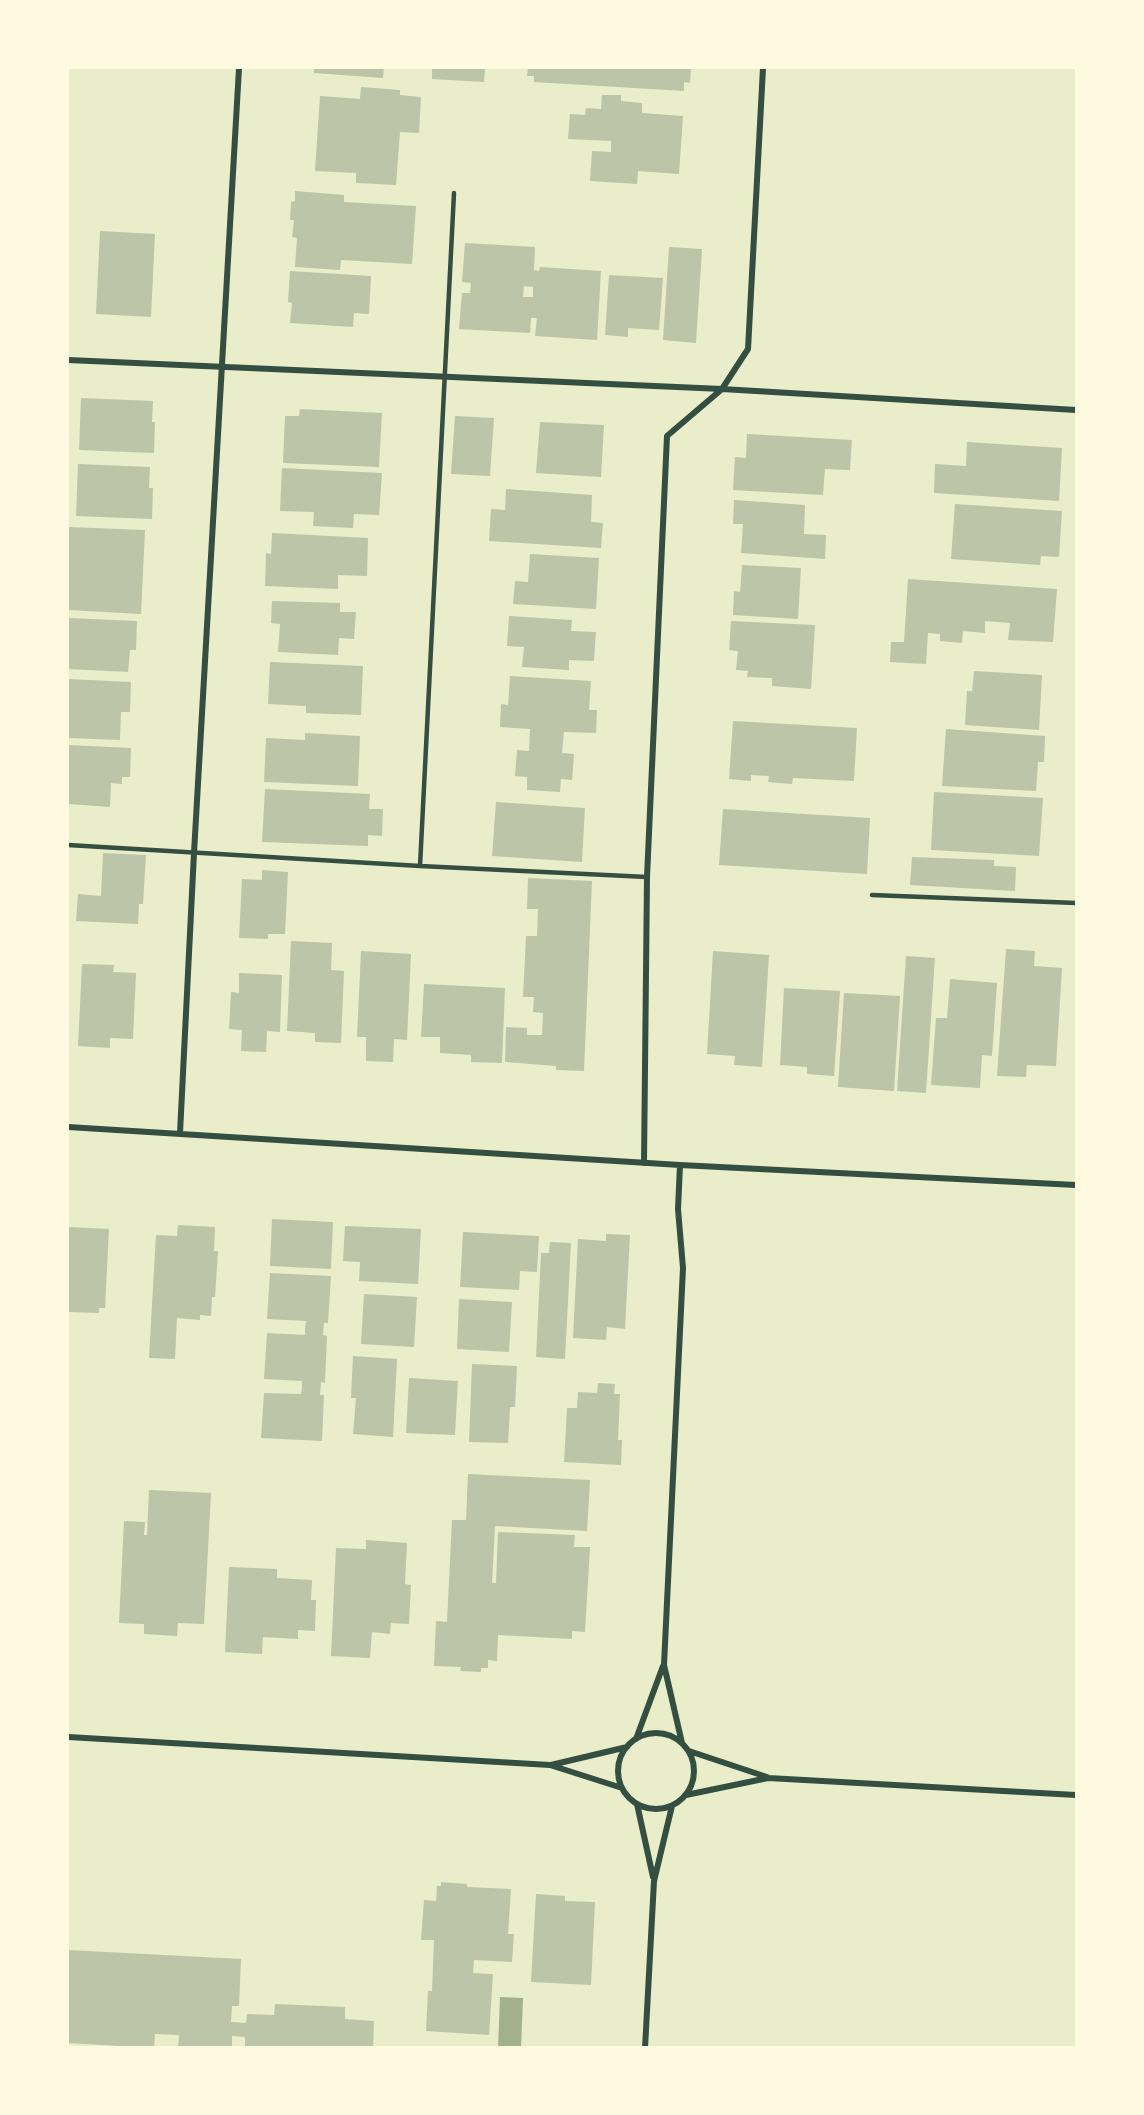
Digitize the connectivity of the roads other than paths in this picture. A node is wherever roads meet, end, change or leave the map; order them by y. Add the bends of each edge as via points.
1 (239, 68) edge
2 (763, 68) edge
3 (454, 193) dead end
4 (68, 360) edge
5 (222, 368) junction
6 (446, 377) junction
7 (722, 390) junction
8 (1077, 410) edge
9 (68, 845) edge
10 (194, 853) junction
11 (420, 867) junction
12 (647, 877) junction
13 (872, 894) dead end
14 (1077, 903) edge
15 (68, 1127) edge
16 (180, 1133) junction
17 (644, 1162) junction
18 (680, 1165) junction
19 (1077, 1185) edge
20 (664, 1665) junction
21 (68, 1737) edge
22 (636, 1739) junction
23 (682, 1743) junction
24 (627, 1747) junction
25 (689, 1751) junction
26 (550, 1765) junction
27 (768, 1778) junction
28 (622, 1788) junction
29 (686, 1795) junction
30 (1077, 1795) edge
31 (637, 1804) junction
32 (672, 1806) junction
33 (654, 1881) junction
34 (645, 2048) edge

1 - 5 street
2 - 7 street via 748,349
3 - 6 lane
4 - 5 street
5 - 6 street
5 - 10 street
6 - 7 street
6 - 11 lane
7 - 8 street
7 - 12 street via 668,436
9 - 10 lane
10 - 11 lane
10 - 16 street
11 - 12 lane
12 - 17 street
13 - 14 lane
15 - 16 street
16 - 17 street
17 - 18 street
18 - 19 street
18 - 20 street via 682,1268
20 - 22 street
20 - 23 street
21 - 26 street
22 - 23 street via 660,1734
22 - 24 street
23 - 25 street
24 - 26 street
24 - 28 street via 618,1767
25 - 27 street
25 - 29 street via 694,1773
26 - 28 street
27 - 29 street
27 - 30 street
28 - 31 street
29 - 32 street
31 - 32 street via 660,1809
31 - 33 street
32 - 33 street
33 - 34 street

